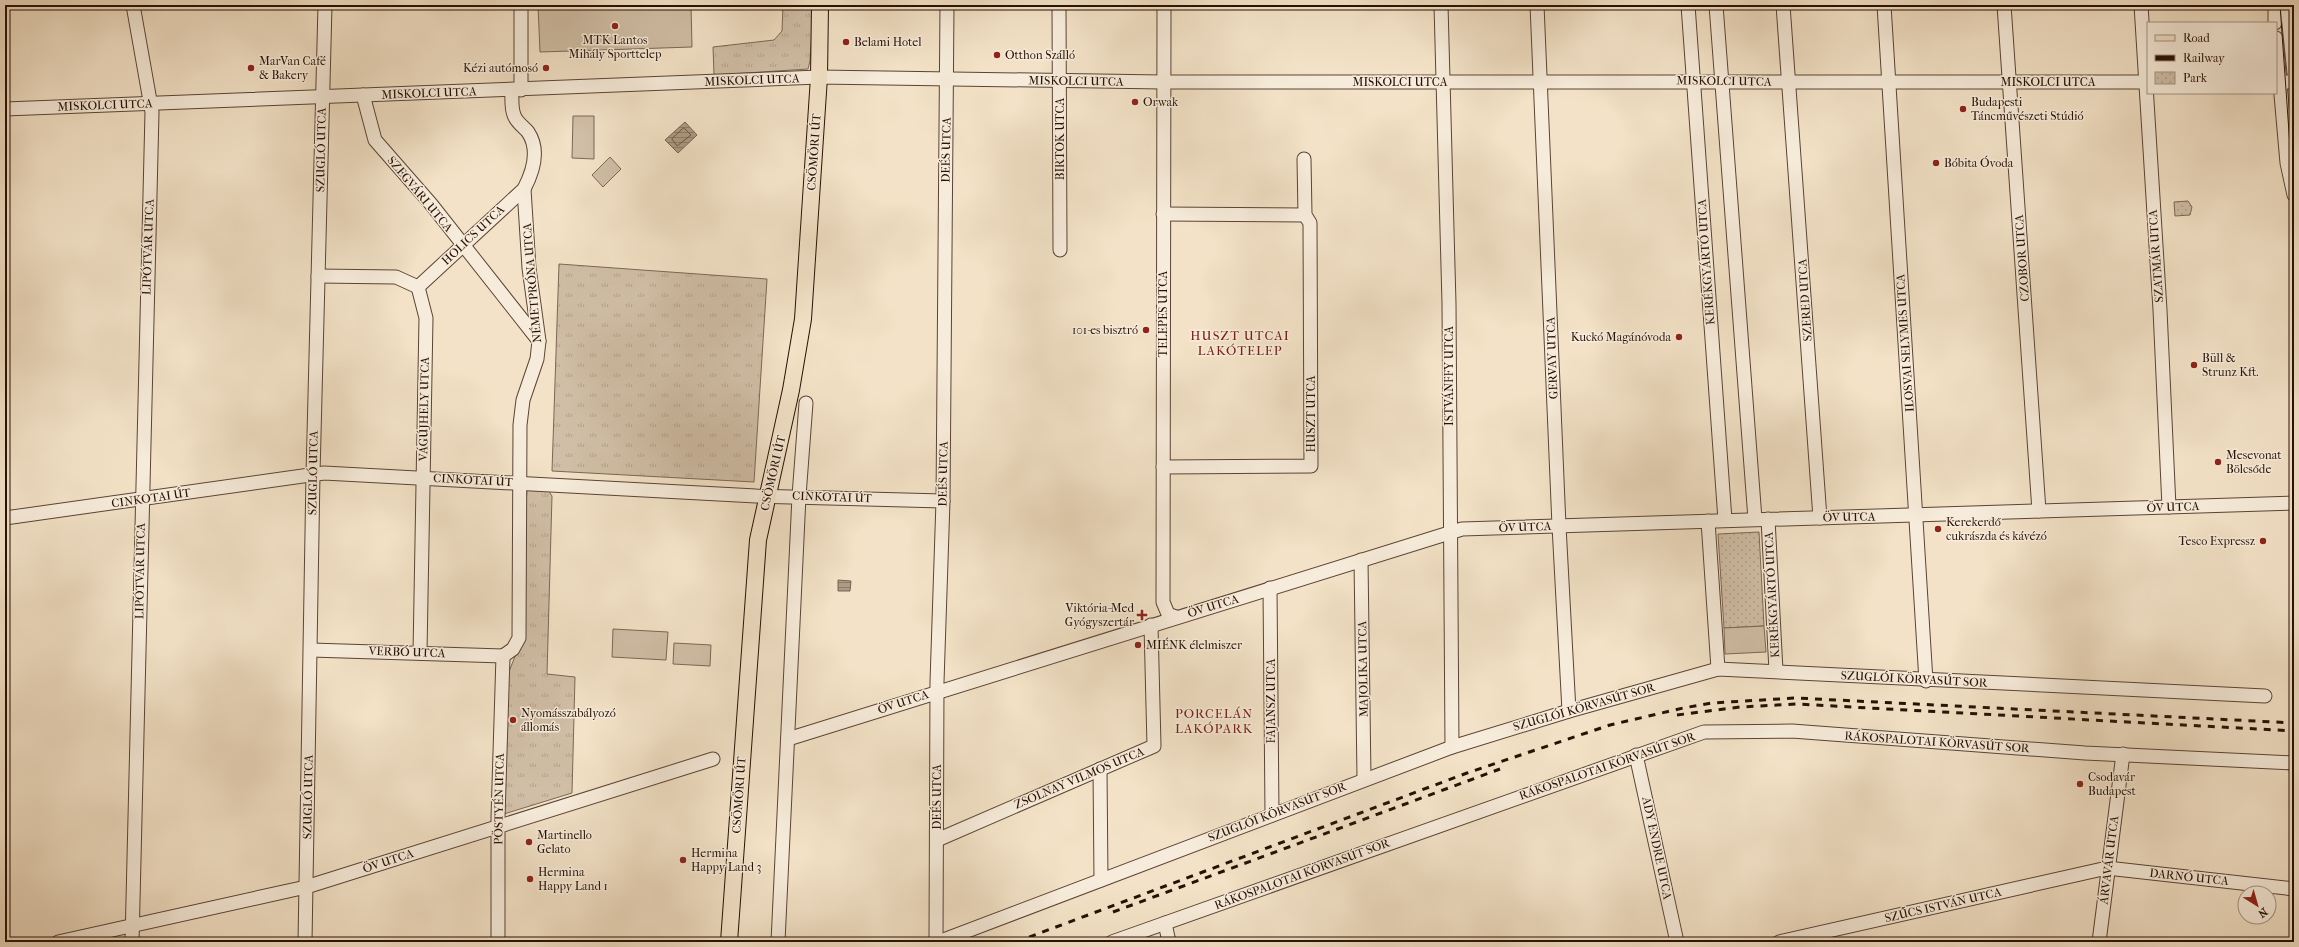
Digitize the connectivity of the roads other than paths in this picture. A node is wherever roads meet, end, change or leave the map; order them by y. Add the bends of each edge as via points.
1 (133, 5) edge
2 (325, 5) edge
3 (521, 5) edge
4 (820, 5) edge
5 (947, 5) edge
6 (1059, 5) edge
7 (1164, 5) edge
8 (1442, 5) edge
9 (1537, 5) edge
10 (1688, 5) edge
11 (1716, 5) edge
12 (1783, 5) edge
13 (1884, 5) edge
14 (2004, 5) edge
15 (2141, 5) edge
16 (2275, 5) edge
17 (2287, 5) edge
18 (2275, 22) edge
19 (2277, 60) edge
20 (2294, 73) edge
21 (819, 77) junction
22 (947, 79) junction
23 (1060, 80) junction
24 (1694, 80) junction
25 (1163, 82) junction
26 (1444, 82) junction
27 (1540, 82) junction
28 (1723, 82) junction
29 (1788, 82) junction
30 (1889, 82) junction
31 (2010, 82) junction
32 (2147, 82) edge
33 (2278, 82) edge
34 (2294, 82) edge
35 (516, 90) junction
36 (2148, 94) edge
37 (363, 95) junction
38 (322, 97) junction
39 (152, 104) junction
40 (5, 109) edge
41 (1304, 159) dead end
42 (524, 189) junction
43 (2294, 195) edge
44 (1163, 214) junction
45 (1305, 215) junction
46 (463, 244) junction
47 (1060, 250) dead end
48 (318, 276) junction
49 (418, 287) junction
50 (539, 341) junction
51 (806, 403) dead end
52 (1163, 467) junction
53 (313, 474) junction
54 (422, 478) junction
55 (520, 483) junction
56 (768, 495) junction
57 (799, 496) junction
58 (141, 499) junction
59 (943, 501) junction
60 (2294, 503) edge
61 (2169, 507) junction
62 (2039, 511) junction
63 (1916, 516) junction
64 (5, 518) edge
65 (1820, 518) junction
66 (1768, 519) junction
67 (1725, 520) junction
68 (1755, 520) junction
69 (1708, 521) junction
70 (1559, 526) junction
71 (1450, 532) junction
72 (1362, 560) junction
73 (1270, 588) junction
74 (1176, 618) junction
75 (1152, 625) junction
76 (312, 650) junction
77 (420, 653) junction
78 (503, 656) junction
79 (1718, 669) junction
80 (1776, 670) junction
81 (1926, 681) junction
82 (937, 691) junction
83 (2265, 696) dead end
84 (1569, 711) junction
85 (788, 739) junction
86 (1452, 746) junction
87 (2123, 754) junction
88 (1636, 755) junction
89 (713, 759) dead end
90 (2294, 763) edge
91 (1100, 769) junction
92 (1364, 778) junction
93 (1272, 814) junction
94 (499, 826) junction
95 (937, 840) junction
96 (2108, 868) junction
97 (1101, 880) junction
98 (306, 887) junction
99 (2294, 889) edge
100 (1165, 923) junction
101 (133, 926) junction
102 (58, 942) edge
103 (132, 942) edge
104 (305, 942) edge
105 (498, 942) edge
106 (729, 942) edge
107 (778, 942) edge
108 (937, 942) edge
109 (1112, 942) edge
110 (1169, 942) edge
111 (1677, 942) edge
112 (1779, 942) edge
113 (2099, 942) edge

1 - 39 street, LIPÓTVÁR UTCA
2 - 38 street, SZUGLÓ UTCA
3 - 35 street
4 - 21 main road, CSÖMÖRI ÚT
5 - 22 street, DEÉS UTCA
6 - 23 street, BIRTOK UTCA
7 - 25 street, TELEPES UTCA
8 - 26 street, ISTVÁNFFY UTCA
9 - 27 street, GERVAY UTCA
10 - 24 street, KERÉKGYÁRTÓ UTCA
11 - 28 street, KERÉKGYÁRTÓ UTCA via 1719,64
12 - 29 street, SZERED UTCA
13 - 30 street, ILOSVAI SELYMES UTCA
14 - 31 street, CZOBOR UTCA
15 - 32 street, SZATMÁR UTCA
16 - 18 street
17 - 20 street
19 - 33 street
21 - 22 street, MISKOLCI UTCA
21 - 35 street, MISKOLCI UTCA
21 - 56 main road, CSÖMÖRI ÚT via 803,319 791,390
22 - 23 street, MISKOLCI UTCA
22 - 59 street, DEÉS UTCA
23 - 25 street, MISKOLCI UTCA
23 - 47 street, BIRTOK UTCA
24 - 27 street, MISKOLCI UTCA
24 - 28 street, MISKOLCI UTCA
24 - 67 street, KERÉKGYÁRTÓ UTCA
25 - 26 street, MISKOLCI UTCA
25 - 44 street, TELEPES UTCA
26 - 27 street, MISKOLCI UTCA
26 - 71 street, ISTVÁNFFY UTCA via 1449,304
27 - 70 street, GERVAY UTCA
28 - 29 street, MISKOLCI UTCA
28 - 68 street, KERÉKGYÁRTÓ UTCA
29 - 30 street, MISKOLCI UTCA
29 - 65 street, SZERED UTCA
30 - 31 street, MISKOLCI UTCA
30 - 63 street, ILOSVAI SELYMES UTCA
31 - 32 street, MISKOLCI UTCA
31 - 62 street, CZOBOR UTCA
33 - 34 street
33 - 43 street via 2287,163
35 - 37 street, MISKOLCI UTCA
35 - 42 street, HOLICS UTCA via 514,116 528,133 534,152 531,176
36 - 61 street, SZATMÁR UTCA
37 - 38 street, MISKOLCI UTCA
37 - 46 street, SZEGVÁRI UTCA via 375,140
38 - 39 street, MISKOLCI UTCA
38 - 48 street, SZUGLÓ UTCA
39 - 40 street, MISKOLCI UTCA
39 - 58 street, LIPÓTVÁR UTCA
41 - 45 street, HUSZT UTCA
42 - 46 street, HOLICS UTCA
42 - 50 street, NÉMETPRÓNA UTCA via 529,268
44 - 45 street
44 - 52 street, TELEPES UTCA
45 - 52 street, HUSZT UTCA via 1310,223 1311,466
46 - 49 street, HOLICS UTCA
46 - 50 street, SZEGVÁRI UTCA
48 - 49 street via 396,277
48 - 53 street, SZUGLÓ UTCA
49 - 54 street, VÁGÚJHELY UTCA via 426,318
50 - 55 street, NÉMETPRÓNA UTCA via 537,359 523,400 520,425
51 - 57 street, CSÖMÖRI ÚT
52 - 74 street, TELEPES UTCA via 1163,602 1168,614
53 - 54 street, CINKOTAI ÚT
53 - 58 street, CINKOTAI ÚT
53 - 76 street, SZUGLÓ UTCA
54 - 55 street, CINKOTAI ÚT
54 - 77 street, VÁGÚJHELY UTCA
55 - 56 street, CINKOTAI ÚT
55 - 78 street, NÉMETPRÓNA UTCA via 519,638 513,649
56 - 57 street, CINKOTAI ÚT
56 - 106 main road, CSÖMÖRI ÚT via 755,567
57 - 59 street, CINKOTAI ÚT
57 - 85 street, CSÖMÖRI ÚT
58 - 64 street, CINKOTAI ÚT
58 - 101 street, LIPÓTVÁR UTCA
59 - 82 street, DEÉS UTCA
60 - 61 street, ÖV UTCA
61 - 62 street, ÖV UTCA
62 - 63 street, ÖV UTCA
63 - 65 street, ÖV UTCA
63 - 81 street, ILOSVAI SELYMES UTCA
65 - 66 street, ÖV UTCA
66 - 68 street, ÖV UTCA
66 - 80 street, KERÉKGYÁRTÓ UTCA
67 - 68 street, ÖV UTCA
67 - 69 street, ÖV UTCA
69 - 70 street, ÖV UTCA
69 - 79 street
70 - 71 street, ÖV UTCA via 1462,529
70 - 84 street, GERVAY UTCA
71 - 72 street, ÖV UTCA
71 - 86 street, ISTVÁNFFY UTCA
72 - 73 street, ÖV UTCA
72 - 92 street, MAJOLIKA UTCA
73 - 74 street, ÖV UTCA
73 - 93 street, FAJANSZ UTCA
74 - 75 street, ÖV UTCA
75 - 82 street, ÖV UTCA
75 - 91 street, ZSOLNAY VILMOS UTCA via 1154,746
76 - 77 street, VERBÓ UTCA
76 - 98 street, SZUGLÓ UTCA
77 - 78 street, VERBÓ UTCA
78 - 94 street, PÖSTYÉN UTCA
79 - 80 street, SZUGLÓI KÖRVASÚT SOR
79 - 84 street, SZUGLÓI KÖRVASÚT SOR
80 - 81 street, SZUGLÓI KÖRVASÚT SOR
81 - 83 street, SZUGLÓI KÖRVASÚT SOR
82 - 85 street, ÖV UTCA
82 - 95 street, DEÉS UTCA
84 - 86 street, SZUGLÓI KÖRVASÚT SOR
85 - 107 street, CSÖMÖRI ÚT
86 - 92 street, SZUGLÓI KÖRVASÚT SOR
87 - 88 street, RÁKOSPALOTAI KÖRVASÚT SOR via 1792,731 1758,731 1704,732
87 - 90 street, RÁKOSPALOTAI KÖRVASÚT SOR
87 - 96 street, ÁRVAVÁR UTCA
88 - 100 street, RÁKOSPALOTAI KÖRVASÚT SOR
88 - 111 street, ADY ENDRE UTCA
89 - 94 street, ÖV UTCA
91 - 95 street, ZSOLNAY VILMOS UTCA
91 - 97 street
92 - 93 street, SZUGLÓI KÖRVASÚT SOR
93 - 97 street, SZUGLÓI KÖRVASÚT SOR
94 - 98 street, ÖV UTCA
94 - 105 street, PÖSTYÉN UTCA
95 - 108 street, DEÉS UTCA
96 - 99 street, DARNÓ UTCA
96 - 112 street, SZŰCS ISTVÁN UTCA
96 - 113 street, ÁRVAVÁR UTCA
97 - 108 street, SZUGLÓI KÖRVASÚT SOR
98 - 101 street, ÖV UTCA
98 - 104 street, SZUGLÓ UTCA
100 - 109 street, RÁKOSPALOTAI KÖRVASÚT SOR
100 - 110 street
101 - 102 street, ÖV UTCA
101 - 103 street, LIPÓTVÁR UTCA

